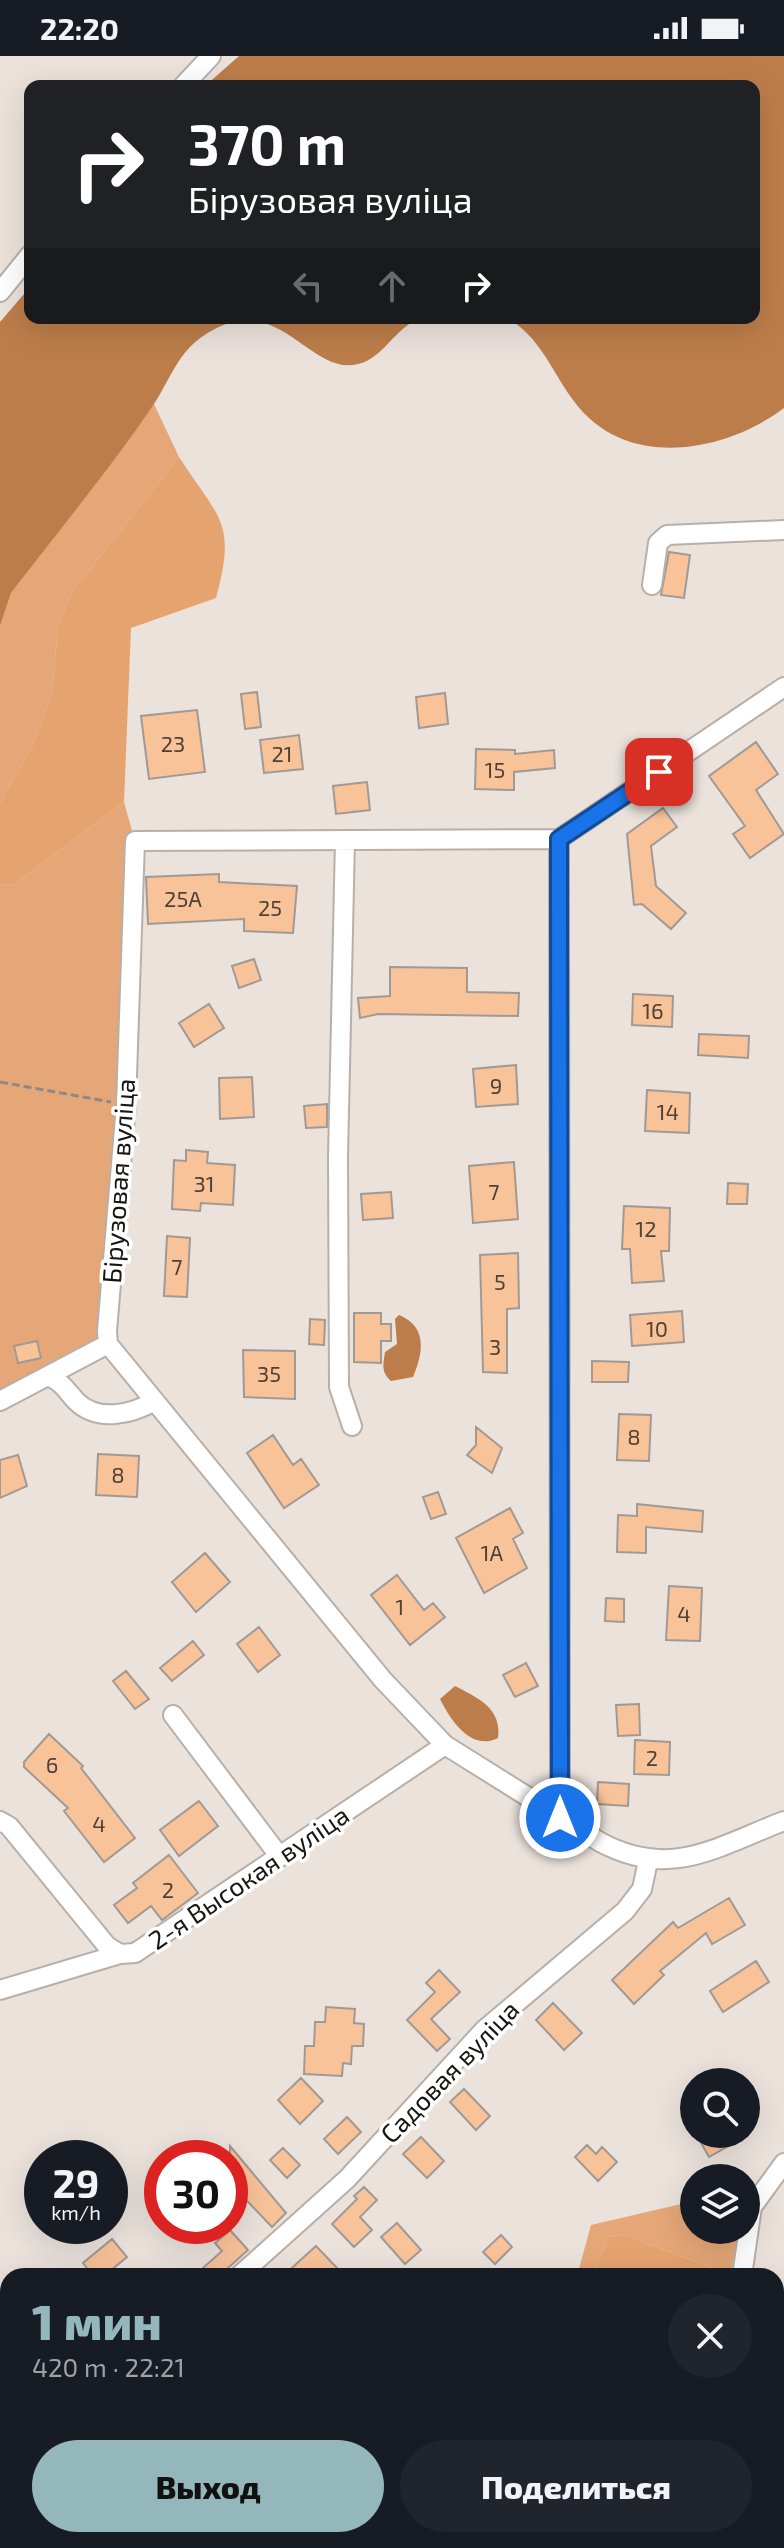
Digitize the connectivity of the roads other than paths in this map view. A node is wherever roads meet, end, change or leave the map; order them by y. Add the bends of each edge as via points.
1 (211, 56) edge
2 (189, 80) edge
3 (24, 262) edge
4 (0, 292) edge
5 (784, 530) edge
6 (652, 585) dead end
7 (784, 687) edge
8 (559, 839) junction
9 (345, 840) junction
10 (108, 1344) junction
11 (48, 1376) junction
12 (0, 1401) edge
13 (155, 1401) junction
14 (352, 1426) dead end
15 (173, 1715) dead end
16 (445, 1745) junction
17 (560, 1818) junction
18 (0, 1821) edge
19 (784, 1821) edge
20 (280, 1857) junction
21 (648, 1861) junction
22 (120, 1954) junction
23 (0, 1990) edge
24 (784, 2163) edge
25 (248, 2268) edge
26 (743, 2268) edge

1 - 2 street
3 - 4 street
5 - 6 street via 667,535 658,543
7 - 8 street
8 - 9 street, Бірузовая вуліца
8 - 17 street
9 - 10 street, Бірузовая вуліца via 135,841 126,1105
9 - 14 street via 339,1387
10 - 11 street
10 - 13 street
11 - 12 street
11 - 13 street via 94,1411 125,1414
13 - 16 street via 383,1680
15 - 20 street
16 - 17 street
16 - 20 street, 2-я Высокая вуліца
17 - 21 street via 623,1854
18 - 22 street, 2-я Высокая вуліца via 107,1946
19 - 21 street via 675,1860
20 - 22 street, 2-я Высокая вуліца via 150,1945
21 - 25 street, Садовая вуліца via 642,1889 625,1911 484,2030 347,2179
22 - 23 street
24 - 26 street via 752,2207

